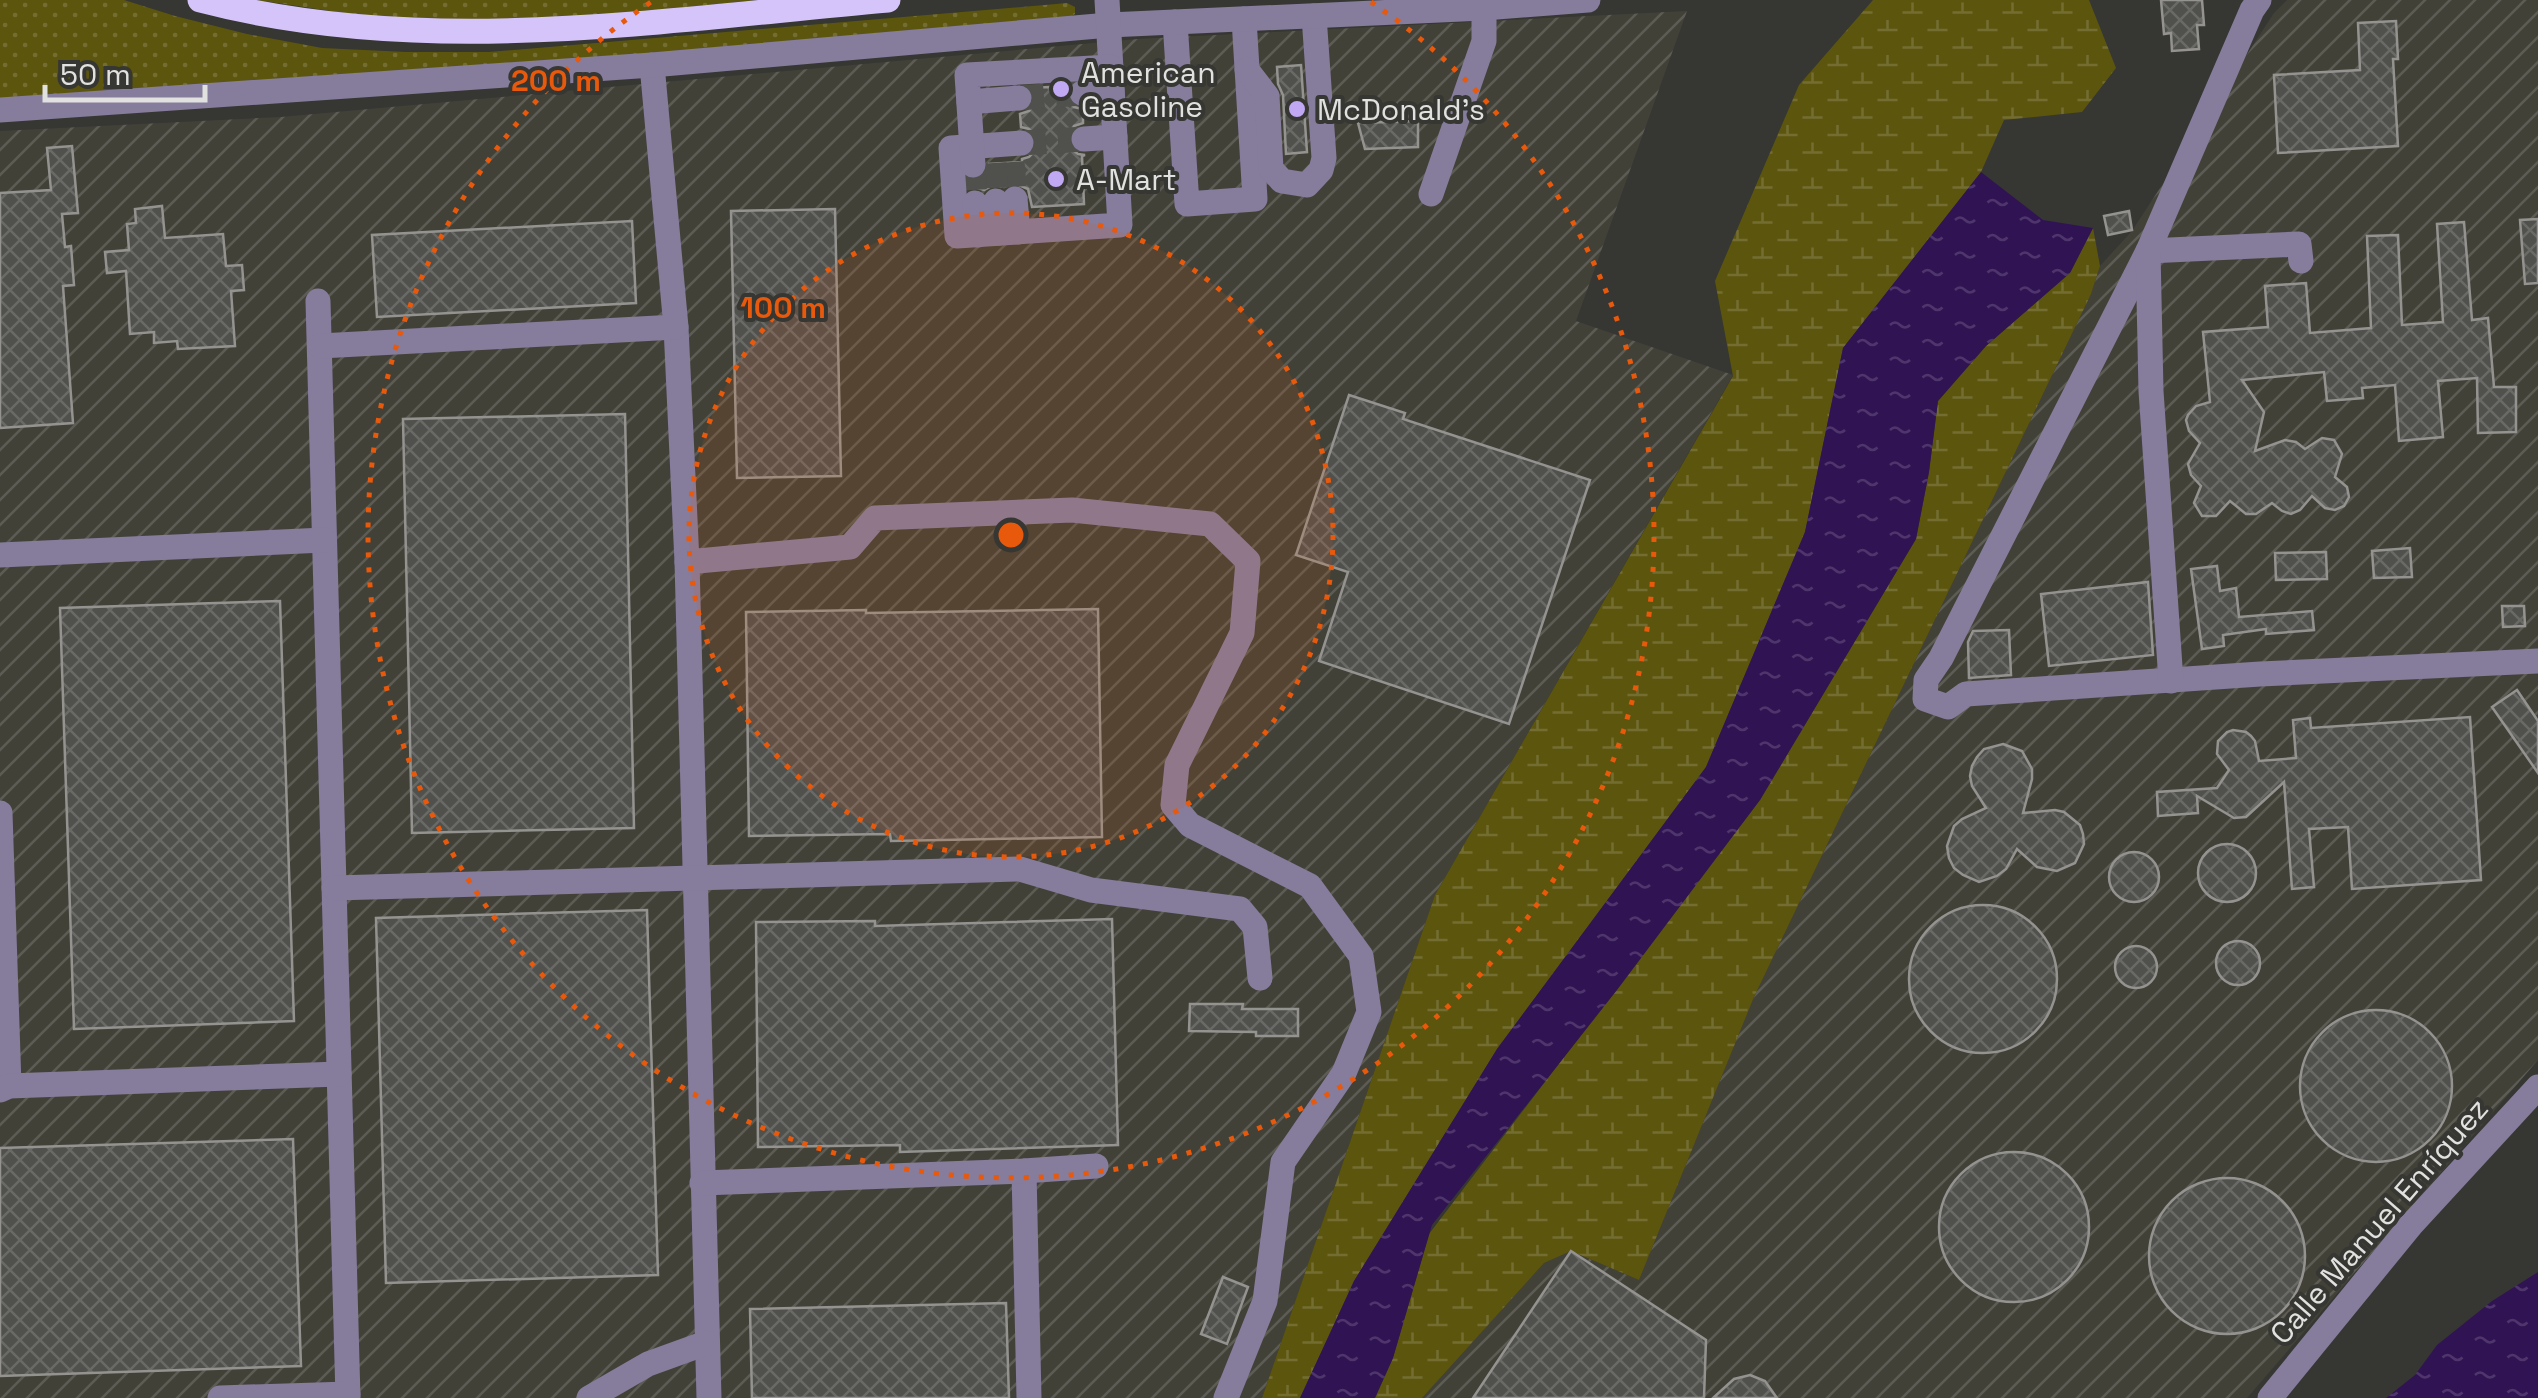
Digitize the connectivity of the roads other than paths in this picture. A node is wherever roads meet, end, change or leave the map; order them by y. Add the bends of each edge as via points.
1 (200, 0) edge
2 (888, 0) edge
3 (1588, 0) edge
4 (2255, 3) edge
5 (1484, 8) junction
6 (1108, 12) edge
7 (1314, 16) junction
8 (1244, 18) junction
9 (1175, 22) junction
10 (964, 37) junction
11 (652, 65) junction
12 (1247, 70) junction
13 (967, 75) junction
14 (1112, 79) junction
15 (1082, 93) tunnel mouth
16 (1019, 98) tunnel mouth
17 (969, 102) junction
18 (0, 110) edge
19 (1115, 138) junction
20 (1084, 139) tunnel mouth
21 (1431, 194) dead end
22 (998, 233) junction
23 (2148, 251) junction
24 (2301, 260) dead end
25 (318, 301) dead end
26 (676, 328) junction
27 (320, 346) junction
28 (324, 540) junction
29 (0, 555) edge
30 (687, 562) junction
31 (2538, 661) edge
32 (2171, 681) junction
33 (0, 813) edge
34 (696, 876) junction
35 (334, 888) junction
36 (1260, 978) dead end
37 (339, 1074) junction
38 (2538, 1087) edge
39 (5, 1088) edge
40 (1096, 1166) dead end
41 (1024, 1171) junction
42 (702, 1183) junction
43 (706, 1343) junction
44 (348, 1396) edge
45 (220, 1398) edge
46 (589, 1398) edge
47 (708, 1398) edge
48 (1029, 1398) edge
49 (1226, 1398) edge
50 (2270, 1398) edge

1 - 2 main road via 282,19 506,33
3 - 5 street
4 - 23 street
5 - 7 street
5 - 21 street via 1484,41
6 - 9 street
6 - 10 street
6 - 14 street
7 - 8 street
7 - 12 street via 1324,158 1307,185 1282,181 1271,169 1267,96
8 - 9 street
8 - 12 street
9 - 12 street via 1187,204 1255,199
10 - 11 street
10 - 13 street
11 - 18 street
11 - 26 street
13 - 14 street
13 - 17 street
14 - 15 street
14 - 19 street
16 - 17 street
17 - 22 street via 997,153 951,148 957,236
19 - 20 street
19 - 22 street via 1120,225
22 - 22 street via 996,201
23 - 24 street via 2299,244
23 - 32 street
23 - 32 street via 1926,680 1925,699 1948,707 1966,694
25 - 27 street
26 - 27 street
26 - 30 street
27 - 28 street
28 - 29 street
28 - 35 street
30 - 34 street
30 - 49 street via 850,547 876,518 1072,510 1210,524 1248,561 1242,633 1177,765 1173,805 1190,825 1310,886 1360,956 1369,1012 1344,1073 1283,1162 1265,1301
31 - 32 street
33 - 39 street
34 - 35 street
34 - 36 street via 1020,868 1092,890 1240,910 1255,927
34 - 42 street
35 - 37 street
37 - 39 street
37 - 44 street
38 - 50 street, Calle Manuel Enríquez via 2411,1225
40 - 41 street
41 - 42 street
41 - 48 street
42 - 43 street
43 - 46 street via 648,1364
43 - 47 street
44 - 45 street

